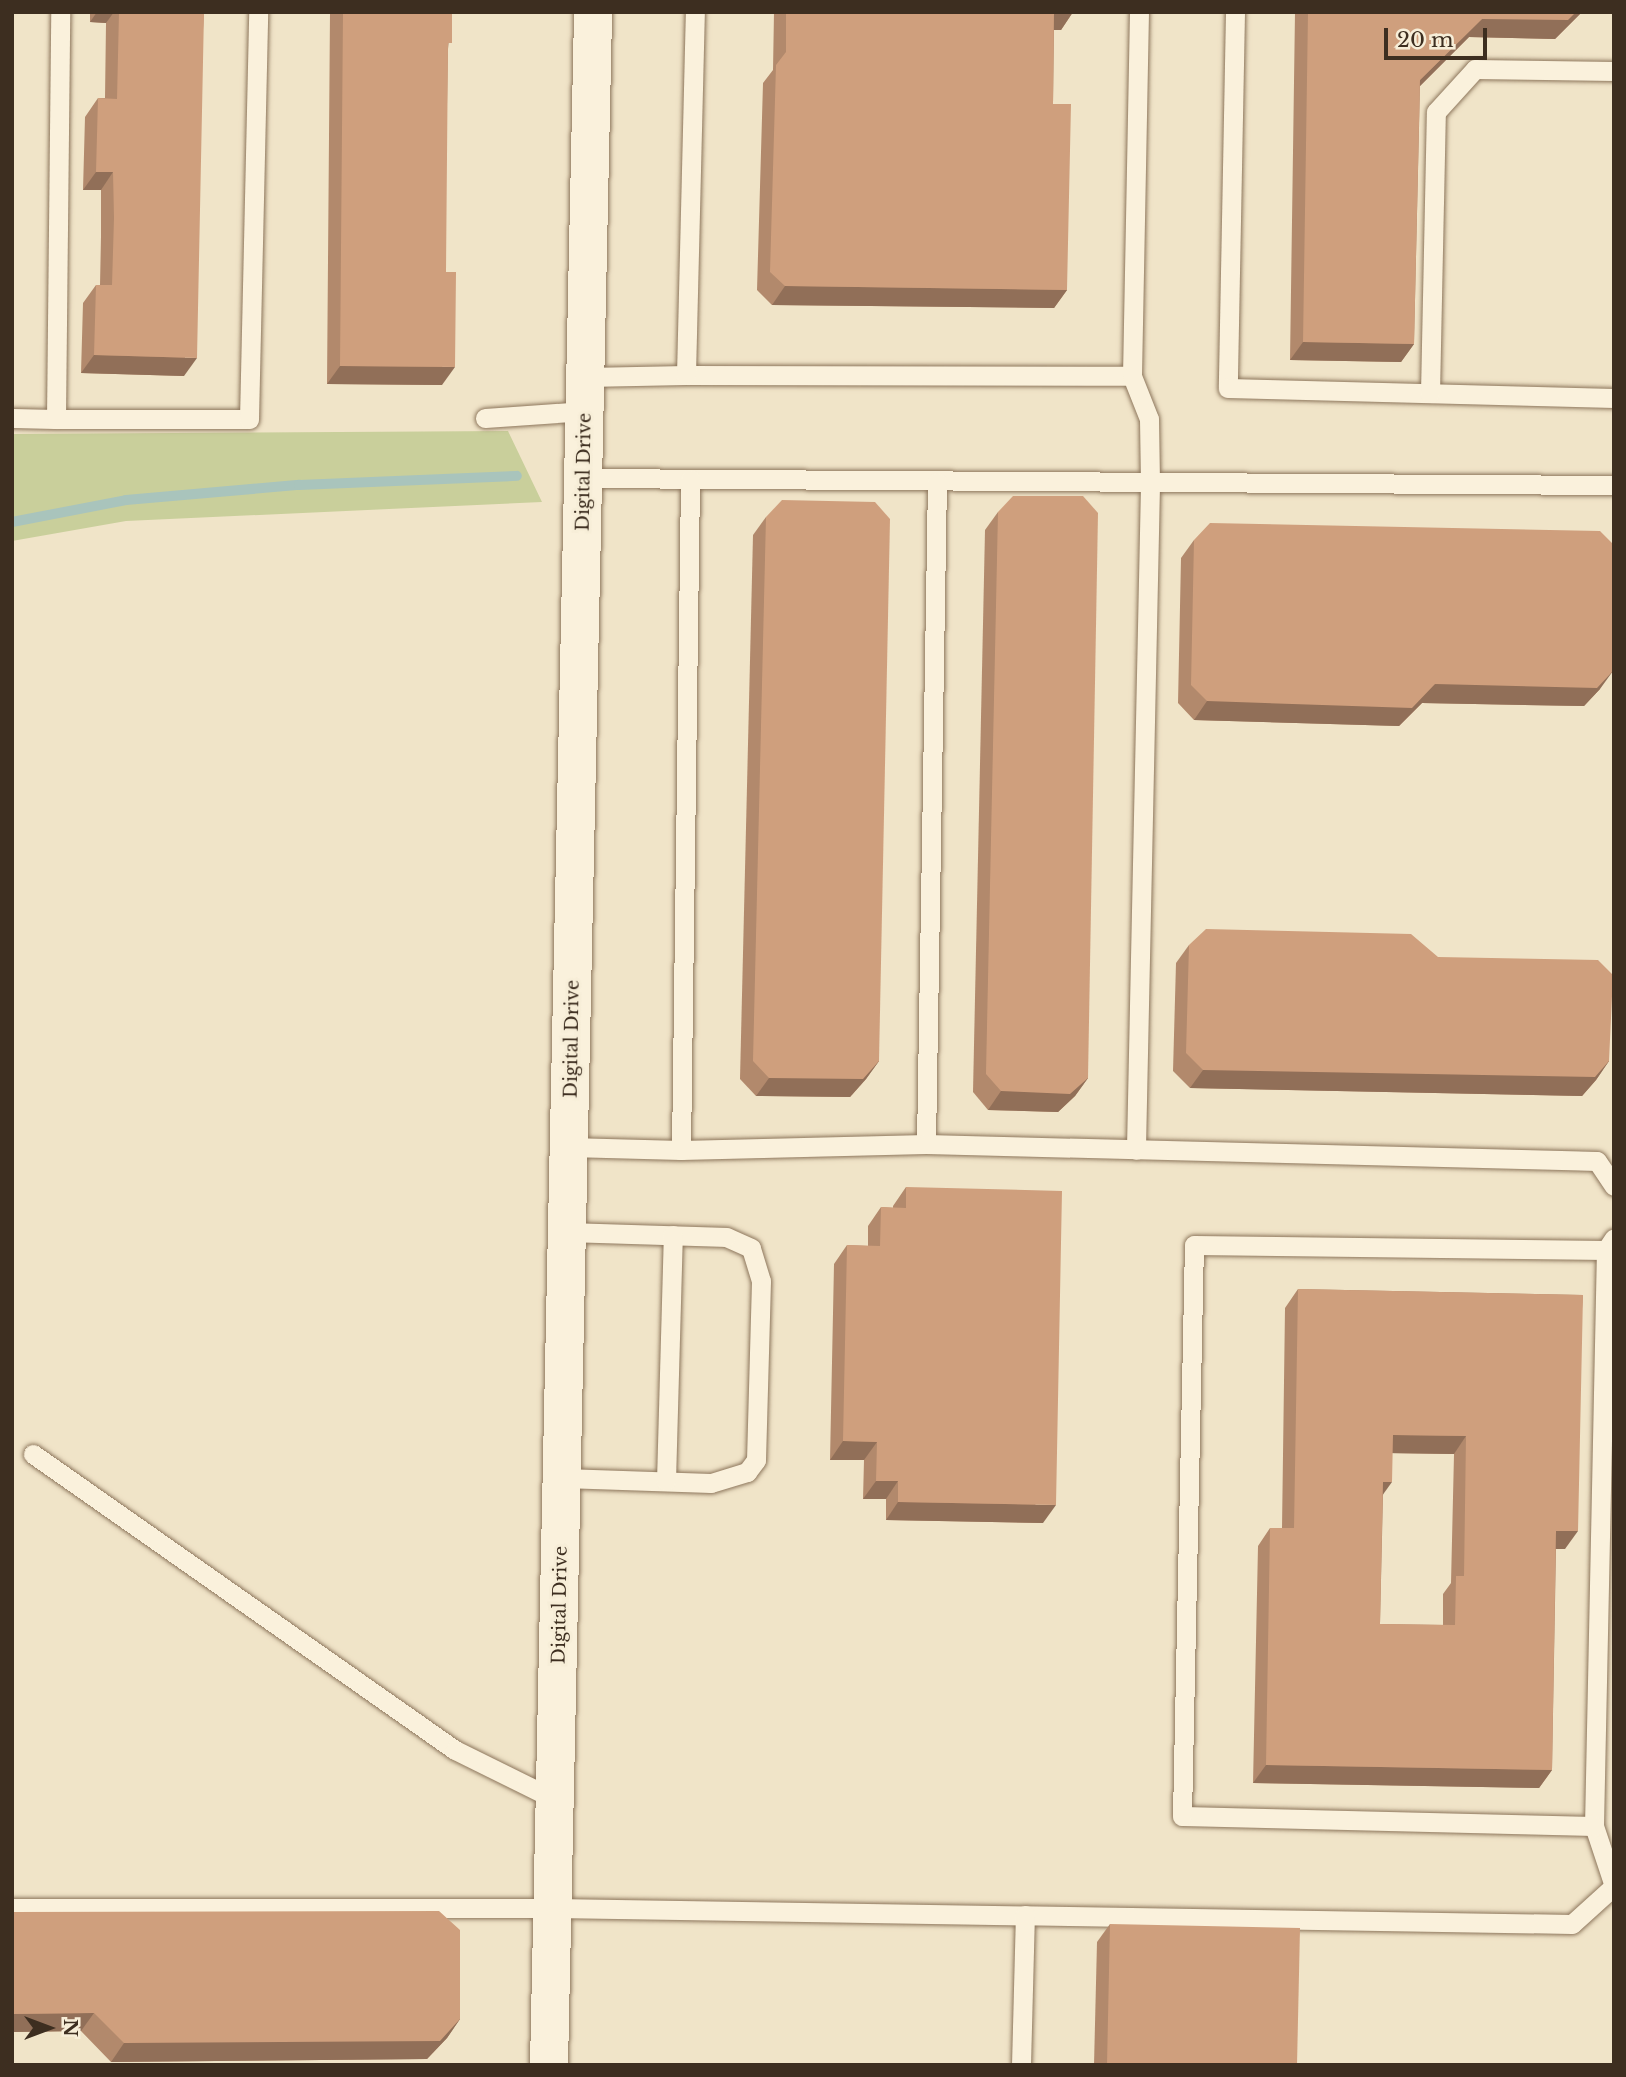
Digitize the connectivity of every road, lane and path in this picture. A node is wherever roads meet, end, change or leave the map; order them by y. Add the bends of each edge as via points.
1 (60, 12) edge
2 (258, 12) edge
3 (593, 12) edge
4 (695, 12) edge
5 (1139, 12) edge
6 (1235, 12) edge
7 (1614, 71) edge
8 (686, 375) junction
9 (1132, 376) junction
10 (1430, 393) junction
11 (585, 394) junction
12 (1614, 398) edge
13 (12, 418) edge
14 (485, 418) dead end
15 (56, 419) junction
16 (584, 478) junction
17 (690, 479) junction
18 (937, 482) junction
19 (1150, 485) junction
20 (1614, 485) edge
21 (926, 1144) junction
22 (569, 1147) junction
23 (681, 1150) junction
24 (1136, 1150) junction
25 (1614, 1186) edge
26 (568, 1232) junction
27 (673, 1235) junction
28 (1610, 1244) edge
29 (33, 1454) dead end
30 (563, 1478) junction
31 (666, 1481) junction
32 (556, 1800) junction
33 (1594, 1826) junction
34 (12, 1908) edge
35 (554, 1908) junction
36 (1025, 1915) junction
37 (549, 2065) edge
38 (1021, 2065) edge

1 - 15 lane
2 - 15 lane via 249,419
3 - 11 street, Digital Drive
4 - 8 lane
5 - 9 lane
6 - 10 lane via 1228,388
7 - 10 lane via 1475,69 1436,112
8 - 9 lane
8 - 11 lane
9 - 19 lane via 1149,419
10 - 12 lane
11 - 14 lane
11 - 16 street, Digital Drive
13 - 15 lane
16 - 17 lane
16 - 22 street, Digital Drive
17 - 18 lane
17 - 23 lane
18 - 19 lane
18 - 21 lane
19 - 20 lane
19 - 24 lane
21 - 23 lane
21 - 24 lane
22 - 23 lane
22 - 26 street, Digital Drive
24 - 25 lane via 1597,1161
26 - 27 lane
26 - 30 street, Digital Drive
27 - 31 lane
27 - 31 lane via 726,1237 751,1248 760,1266 761,1308 756,1461 734,1480
28 - 33 lane
28 - 33 lane via 1194,1245 1182,1816
29 - 32 lane via 455,1749
30 - 31 lane
30 - 32 street, Digital Drive
32 - 35 street, Digital Drive
33 - 36 lane via 1614,1886 1572,1924
34 - 35 lane
35 - 36 lane
35 - 37 street, Digital Drive
36 - 38 lane

